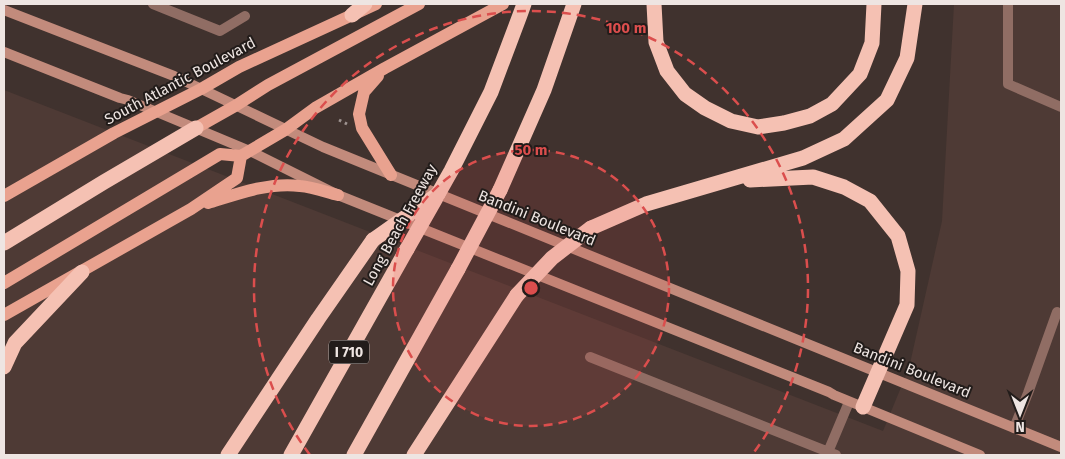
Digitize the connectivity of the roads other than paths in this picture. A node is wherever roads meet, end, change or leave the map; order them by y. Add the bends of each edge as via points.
1 (153, 4) edge
2 (365, 4) edge
3 (376, 4) edge
4 (419, 4) edge
5 (503, 4) edge
6 (574, 4) edge
7 (654, 4) edge
8 (874, 4) edge
9 (915, 4) edge
10 (1008, 4) edge
11 (4, 10) edge
12 (522, 10) edge
13 (352, 15) junction
14 (246, 16) dead end
15 (4, 52) edge
16 (385, 68) junction
17 (201, 89) junction
18 (236, 106) junction
19 (1061, 107) edge
20 (156, 112) junction
21 (196, 128) junction
22 (285, 130) junction
23 (246, 154) junction
24 (390, 175) junction
25 (726, 182) junction
26 (438, 194) junction
27 (338, 195) junction
28 (4, 196) edge
29 (192, 209) junction
30 (4, 243) edge
31 (82, 272) junction
32 (4, 283) edge
33 (1058, 312) dead end
34 (4, 315) edge
35 (590, 357) dead end
36 (4, 367) edge
37 (878, 372) junction
38 (856, 405) junction
39 (1014, 428) junction
40 (1061, 447) edge
41 (832, 454) edge
42 (228, 455) edge
43 (291, 455) edge
44 (354, 455) edge
45 (414, 455) edge
46 (980, 455) edge

1 - 14 lane via 220,31
2 - 13 highway
3 - 13 main road, South Atlantic Boulevard
4 - 18 main road via 268,85
5 - 16 main road
6 - 44 highway, bridge via 544,90 500,190
7 - 8 highway via 656,42 667,71 686,94 730,121 758,127 810,116 832,104 860,74 872,43
9 - 25 highway via 906,58 887,100 844,139 803,158
10 - 19 lane via 1008,84
11 - 17 main road, Bandini Boulevard
12 - 26 highway, Long Beach Freeway / I 710 via 491,92
13 - 17 main road, South Atlantic Boulevard via 239,67
15 - 20 main road
16 - 22 main road via 314,108
16 - 24 main road via 364,92 359,114 362,128
17 - 18 main road, Bandini Boulevard
17 - 20 main road, South Atlantic Boulevard
18 - 21 main road
18 - 22 main road, Bandini Boulevard
20 - 21 main road
20 - 28 main road, South Atlantic Boulevard
21 - 23 main road
21 - 30 highway
22 - 23 main road
22 - 24 main road, Bandini Boulevard
23 - 27 main road
23 - 29 main road via 237,178
23 - 32 main road via 220,154
24 - 37 main road, Bandini Boulevard
25 - 37 highway via 813,177 844,187 870,201 898,236 908,271 906,305
25 - 45 highway, bridge via 646,204 591,228 552,258 517,295
26 - 42 highway, bridge via 373,240
26 - 43 highway, Long Beach Freeway / I 710, bridge
27 - 29 main road via 299,186 264,187
27 - 38 main road
29 - 31 main road
31 - 34 main road
31 - 36 highway via 16,343
33 - 39 lane
35 - 41 lane
37 - 38 highway
37 - 39 main road, Bandini Boulevard
38 - 41 lane
38 - 46 main road
39 - 40 main road, Bandini Boulevard

